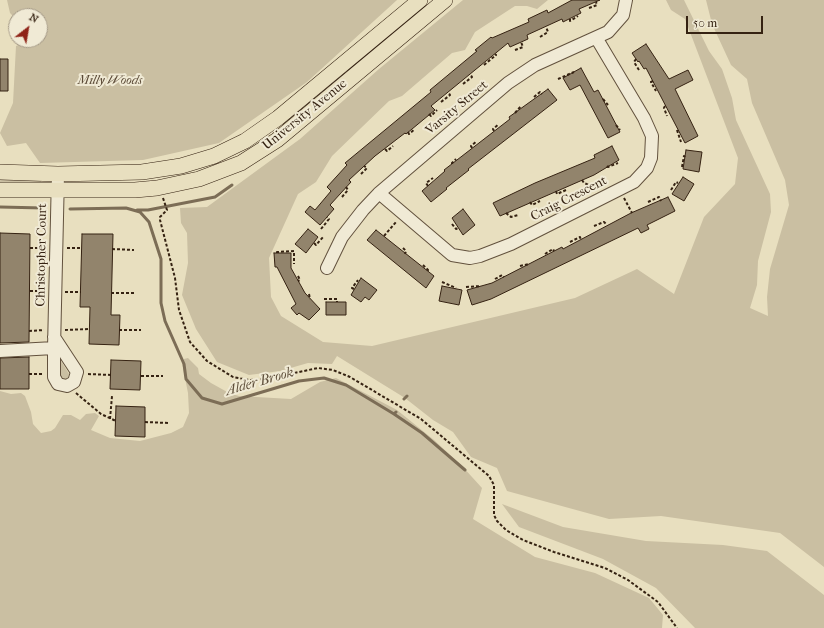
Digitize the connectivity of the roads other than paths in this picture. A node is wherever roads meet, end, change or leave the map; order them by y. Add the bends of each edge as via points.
1 (420, 0) edge
2 (446, 0) edge
3 (626, 0) edge
4 (597, 39) junction
5 (0, 172) edge
6 (58, 174) junction
7 (0, 190) edge
8 (58, 191) junction
9 (379, 193) junction
10 (327, 268) dead end
11 (54, 342) junction
12 (0, 351) edge

1 - 6 main road, University Avenue via 278,118 245,141 214,156 181,166 142,172
2 - 8 main road, University Avenue via 277,140 241,163 220,172 160,188
3 - 4 street, Varsity Street via 623,15 617,24
4 - 9 street, Varsity Street via 535,65 508,82
4 - 9 street, Craig Crescent via 652,136 651,158 647,168 634,182 510,245 470,258 452,255
5 - 6 main road, University Avenue
6 - 8 street, Christopher Court
7 - 8 main road, University Avenue
8 - 11 street, Christopher Court
9 - 10 street, Varsity Street via 342,238
11 - 11 street, Christopher Court via 54,380 58,384 70,385 77,374
11 - 12 street

